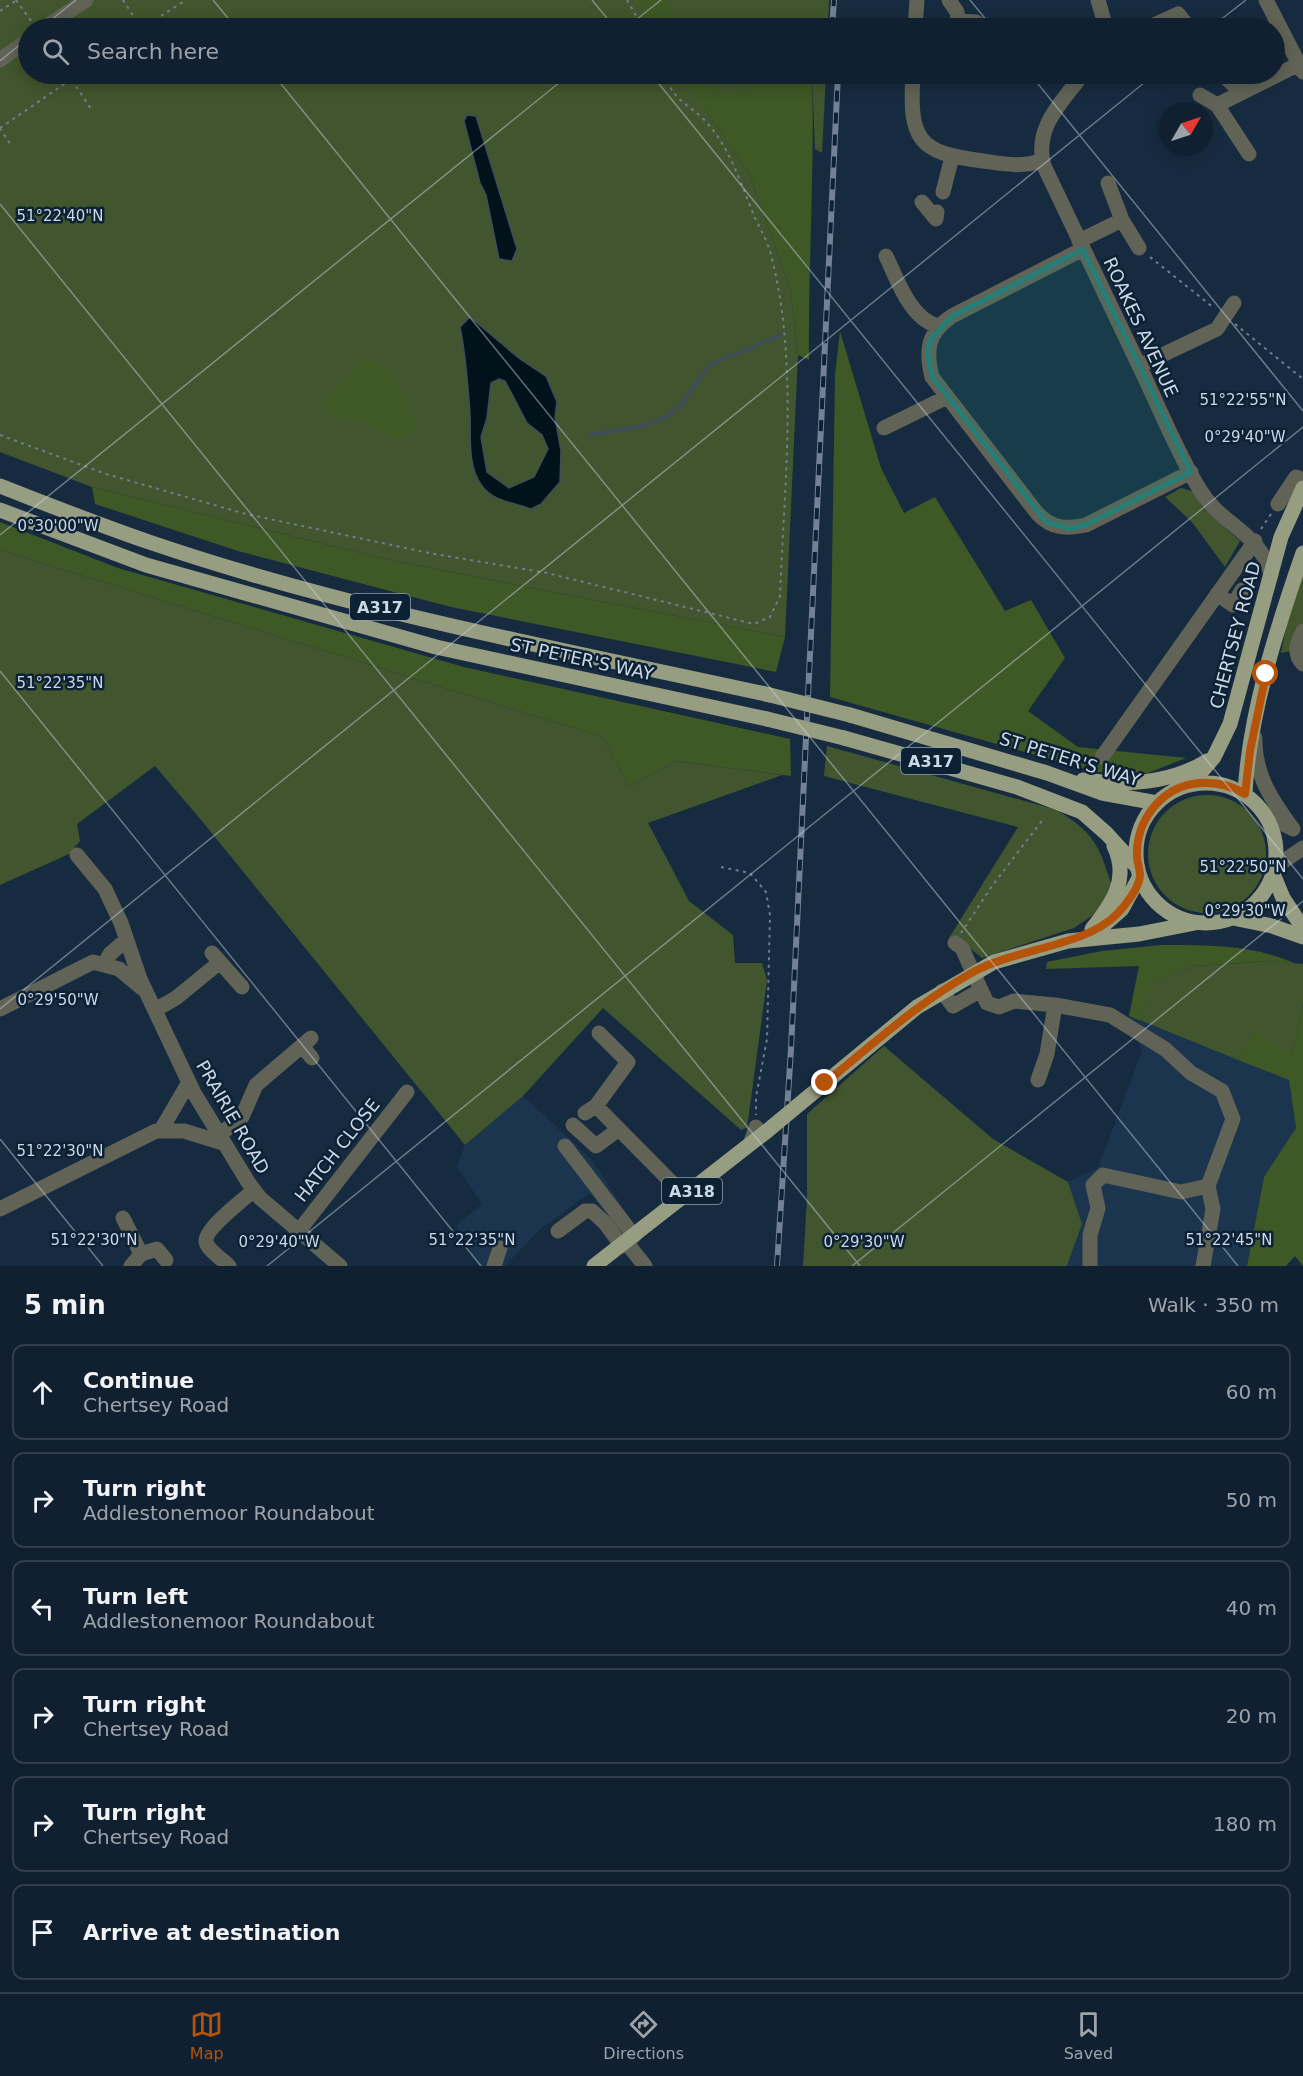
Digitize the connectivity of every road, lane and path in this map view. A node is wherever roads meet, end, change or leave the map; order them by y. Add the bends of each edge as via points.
1 (17, 0) edge
2 (86, 0) edge
3 (123, 0) edge
4 (186, 0) edge
5 (627, 0) edge
6 (917, 0) edge
7 (949, 0) edge
8 (1098, 0) edge
9 (1266, 0) edge
10 (0, 11) edge
11 (29, 18) edge
12 (59, 18) edge
13 (135, 18) edge
14 (158, 18) edge
15 (637, 18) edge
16 (916, 18) edge
17 (958, 18) edge
18 (1103, 18) edge
19 (1275, 18) edge
20 (1285, 37) edge
21 (18, 47) edge
22 (0, 60) edge
23 (1301, 68) edge
24 (1285, 74) edge
25 (64, 84) edge
26 (74, 84) edge
27 (668, 84) edge
28 (912, 84) edge
29 (1076, 84) edge
30 (1233, 84) edge
31 (1261, 84) edge
32 (1241, 92) junction
33 (1200, 95) dead end
34 (1217, 105) junction
35 (91, 109) dead end
36 (0, 128) edge
37 (12, 147) dead end
38 (1249, 154) dead end
39 (952, 157) junction
40 (1043, 160) junction
41 (1108, 183) dead end
42 (943, 192) dead end
43 (922, 202) dead end
44 (937, 212) dead end
45 (1122, 220) junction
46 (1081, 245) junction
47 (1139, 248) dead end
48 (895, 263) dead end
49 (1234, 303) dead end
50 (938, 326) junction
51 (1139, 366) junction
52 (947, 397) junction
53 (895, 427) dead end
54 (0, 435) edge
55 (1191, 472) junction
56 (1303, 480) edge
57 (0, 486) edge
58 (1303, 488) edge
59 (1275, 509) joint
60 (0, 510) edge
61 (1255, 541) junction
62 (1278, 549) junction
63 (1303, 553) edge
64 (1271, 575) junction
65 (1295, 576) junction
66 (1242, 590) dead end
67 (1217, 594) junction
68 (1303, 632) edge
69 (1303, 664) edge
70 (1255, 726) junction
71 (1102, 757) dead end
72 (1214, 757) junction
73 (1047, 773) junction
74 (1190, 784) junction
75 (1245, 794) junction
76 (1157, 803) junction
77 (1265, 814) junction
78 (1044, 818) dead end
79 (1298, 831) edge
80 (1107, 834) junction
81 (1303, 848) edge
82 (77, 855) dead end
83 (721, 867) dead end
84 (1274, 871) junction
85 (1139, 872) junction
86 (1233, 918) junction
87 (1198, 922) junction
88 (1303, 928) edge
89 (1092, 929) junction
90 (1303, 937) edge
91 (126, 940) junction
92 (1068, 941) junction
93 (955, 943) joint
94 (104, 964) junction
95 (974, 971) junction
96 (242, 987) dead end
97 (981, 990) junction
98 (146, 991) junction
99 (942, 991) junction
100 (1055, 1005) junction
101 (0, 1009) edge
102 (155, 1010) junction
103 (599, 1033) dead end
104 (308, 1048) dead end
105 (1038, 1080) dead end
106 (189, 1082) junction
107 (407, 1092) dead end
108 (573, 1125) dead end
109 (619, 1129) junction
110 (761, 1129) junction
111 (160, 1130) junction
112 (221, 1139) junction
113 (565, 1146) dead end
114 (1208, 1186) junction
115 (254, 1190) junction
116 (685, 1196) junction
117 (0, 1209) edge
118 (123, 1218) dead end
119 (558, 1231) dead end
120 (298, 1232) junction
121 (627, 1242) junction
122 (500, 1248) dead end
123 (136, 1260) edge
124 (166, 1260) dead end
125 (600, 1264) edge
126 (229, 1266) edge
127 (340, 1266) edge
128 (494, 1266) edge
129 (645, 1266) edge
130 (1090, 1266) edge
131 (1203, 1266) edge

1 - 10 path
1 - 11 path
2 - 12 street
3 - 13 path
4 - 14 path
5 - 15 path
6 - 16 street
7 - 17 street
8 - 18 street
9 - 19 street
20 - 23 street
21 - 22 street
23 - 24 street
25 - 36 path
26 - 35 path
27 - 54 path via 678,100 708,123 730,160 771,254 785,329 787,382 780,596 770,617 754,624 547,573 429,553 246,514 106,474
28 - 39 street via 908,127 932,149
29 - 40 street, ROAKES AVENUE via 1048,121 1039,150
30 - 32 street
31 - 32 street
32 - 34 street
33 - 34 street
34 - 38 street
36 - 37 path
39 - 40 street via 1017,166
39 - 42 street
40 - 46 street, ROAKES AVENUE
41 - 45 street, ROAKES AVENUE
43 - 44 street via 936,219
45 - 46 street
45 - 47 street, ROAKES AVENUE
46 - 50 street
46 - 51 street, ROAKES AVENUE
48 - 50 street via 915,312
49 - 51 street via 1218,329
50 - 52 street via 927,351 928,362 932,377
51 - 55 street, ROAKES AVENUE
52 - 53 street
52 - 55 street via 1037,513 1058,527 1086,525
55 - 61 street, ROAKES AVENUE via 1209,504
56 - 59 street via 1296,477
57 - 73 main road, ST PETER'S WAY / A317, bridge via 149,543 292,584 439,622 850,715
58 - 62 main road, CHERTSEY ROAD
59 - 61 path, CHERTSEY ROAD
60 - 80 main road, ST PETER'S WAY / A317, bridge via 146,565 436,647 766,719 1017,787 1082,812
61 - 62 street, ROAKES AVENUE
61 - 64 street, ROAKES AVENUE via 1268,560
61 - 67 street, CHERTSEY ROAD
62 - 64 main road, CHERTSEY ROAD
62 - 65 main road
63 - 65 main road
64 - 72 main road, CHERTSEY ROAD via 1230,724
65 - 70 main road via 1282,612
66 - 67 street via 1233,604
67 - 71 street, CHERTSEY ROAD
68 - 69 street via 1296,650
70 - 75 main road
70 - 79 street via 1255,751 1265,788
72 - 73 main road via 1174,777 1145,782 1118,784
72 - 74 main road, CHERTSEY ROAD
73 - 76 main road, ST PETER'S WAY / A317 via 1102,793
74 - 75 main road via 1223,785
74 - 76 main road
75 - 77 main road
76 - 85 main road via 1139,833
77 - 79 street
77 - 84 main road via 1275,840
78 - 93 path
80 - 85 main road, ST PETER'S WAY / A317
80 - 89 main road via 1120,865 1120,878 1110,907
81 - 84 street
82 - 91 street, PRAIRIE ROAD via 105,889
83 - 110 path via 750,873 766,892 770,915 767,1039 756,1097
84 - 86 main road via 1254,905
84 - 88 main road via 1283,897
85 - 87 main road via 1157,902 1169,912
85 - 89 main road, A318 via 1131,896 1116,915
86 - 87 main road
86 - 90 main road
87 - 92 main road, A318 via 1139,934
89 - 92 main road, A318
91 - 94 street
91 - 98 street, PRAIRIE ROAD
92 - 95 main road, A318 via 1012,955
93 - 95 street
94 - 98 street, PRAIRIE ROAD via 119,969
94 - 101 street via 93,962
95 - 97 street
95 - 99 main road, A318
96 - 102 street via 216,957 176,998
97 - 99 street via 952,1006
97 - 100 street via 987,1004 999,1007 1014,1001
98 - 102 street, PRAIRIE ROAD
99 - 110 main road, A318, bridge
100 - 105 street via 1047,1054
100 - 114 street via 1110,1015 1222,1091 1233,1119
102 - 106 street, PRAIRIE ROAD
103 - 109 street via 628,1062 591,1109
104 - 112 street via 256,1084 242,1117
106 - 111 street
106 - 112 street, PRAIRIE ROAD
107 - 120 street, HATCH CLOSE
108 - 109 street via 596,1146
109 - 116 street
110 - 116 main road, A318 via 752,1143
111 - 112 street
111 - 117 street
112 - 115 street, PRAIRIE ROAD
113 - 121 street
114 - 130 street via 1181,1192 1103,1175 1093,1185 1098,1208 1090,1235
114 - 131 street via 1213,1209
115 - 120 street, PRAIRIE ROAD
115 - 126 street via 206,1240 207,1246
116 - 121 main road, A318
118 - 123 street
119 - 121 street via 585,1211 592,1211
120 - 127 street, PRAIRIE ROAD
121 - 125 main road, A318
121 - 129 street
122 - 128 street
123 - 124 street via 157,1249

